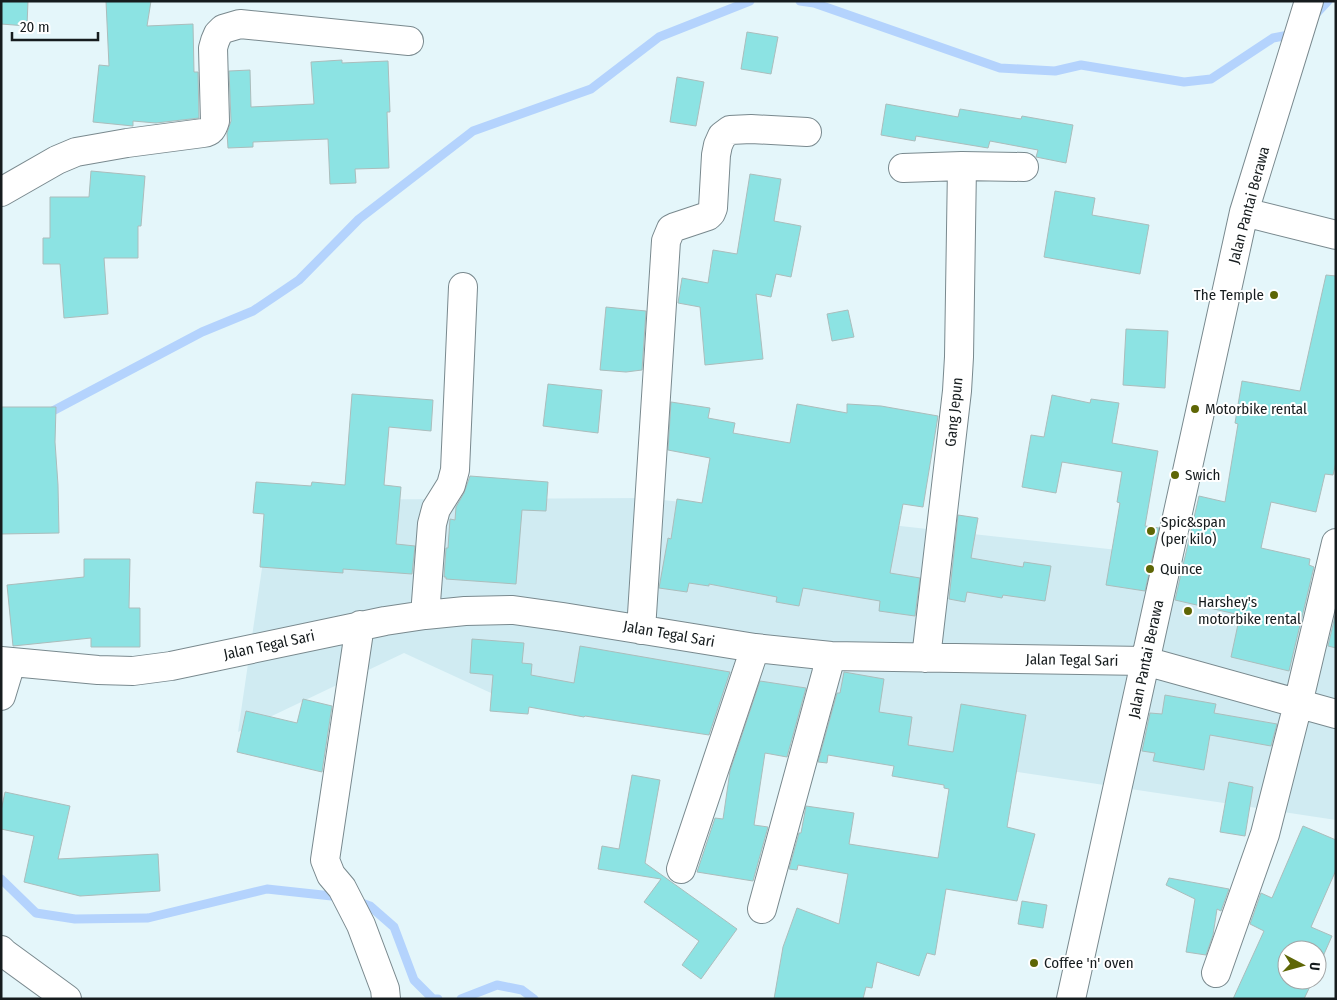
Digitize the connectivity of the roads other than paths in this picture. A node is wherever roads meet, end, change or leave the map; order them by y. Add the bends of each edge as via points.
1 (1309, 1) edge
2 (409, 41) dead end
3 (807, 132) dead end
4 (962, 166) junction
5 (1024, 167) dead end
6 (903, 168) dead end
7 (1, 192) edge
8 (1244, 212) junction
9 (1336, 235) edge
10 (464, 287) dead end
11 (1336, 543) edge
12 (425, 615) junction
13 (360, 625) junction
14 (641, 630) junction
15 (755, 648) junction
16 (831, 656) junction
17 (926, 658) junction
18 (6, 662) edge
19 (1145, 662) junction
20 (1, 696) edge
21 (1298, 704) junction
22 (1336, 714) edge
23 (681, 869) dead end
24 (762, 909) dead end
25 (1, 950) edge
26 (1216, 973) dead end
27 (67, 999) edge
28 (386, 999) edge
29 (1072, 999) edge

1 - 8 street, Jalan Pantai Berawa
2 - 7 street via 240,24 223,29 213,48 215,121 211,131 76,152
3 - 14 street via 750,129 730,130 722,136 716,155 711,213 675,227 666,241
4 - 5 street
4 - 6 street
4 - 17 street, Gang Jepun via 957,391
8 - 9 street
8 - 19 street, Jalan Pantai Berawa
10 - 12 street via 455,470 432,524
11 - 21 street
12 - 13 street, Jalan Tegal Sari
12 - 14 street, Jalan Tegal Sari via 513,610
13 - 18 street, Jalan Tegal Sari via 171,666 133,671
13 - 28 street via 325,860 361,925
14 - 15 street, Jalan Tegal Sari
15 - 16 street, Jalan Tegal Sari
15 - 23 street
16 - 17 street, Jalan Tegal Sari
16 - 24 street
17 - 19 street, Jalan Tegal Sari
18 - 20 street
19 - 21 street, Jalan Tegal Sari
19 - 29 street, Jalan Pantai Berawa
21 - 22 street, Jalan Tegal Sari
21 - 26 street via 1266,834
25 - 27 street

